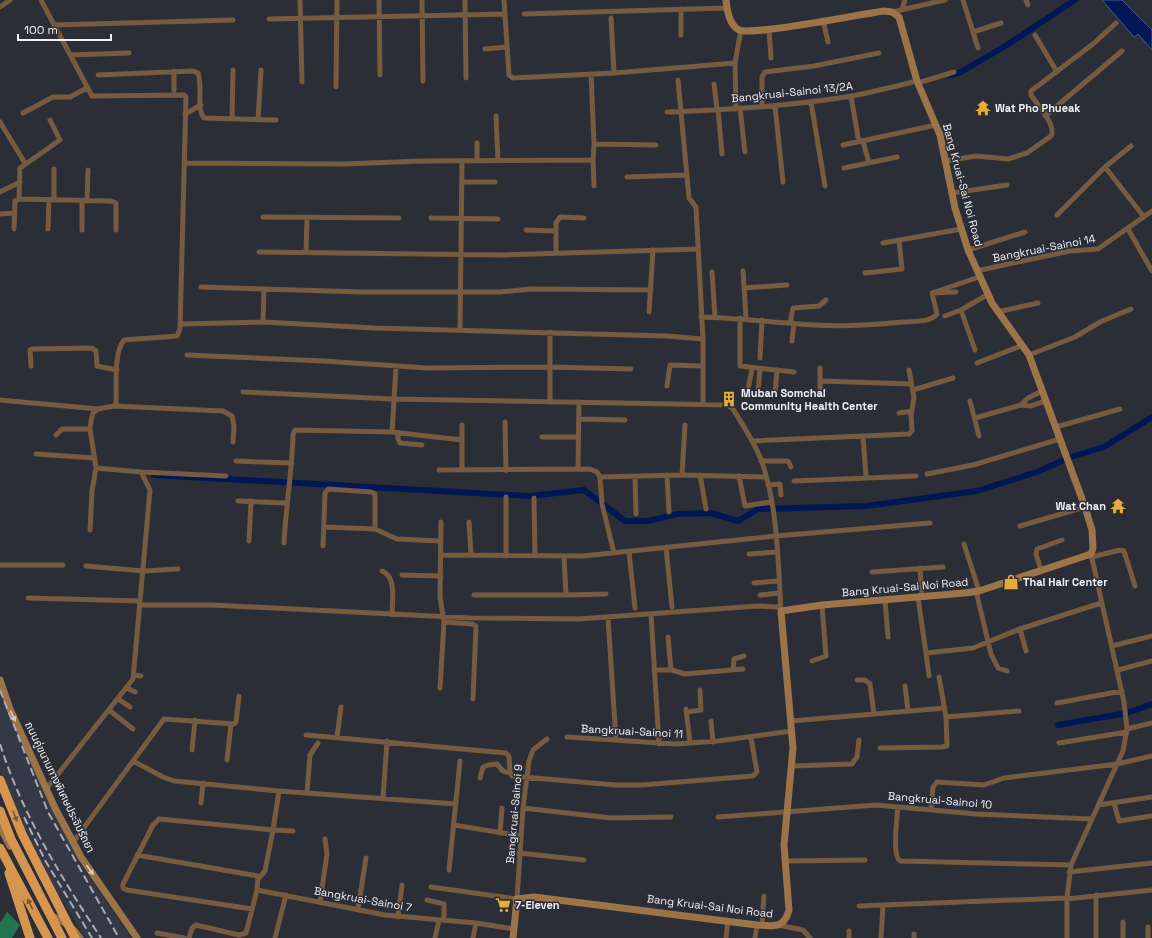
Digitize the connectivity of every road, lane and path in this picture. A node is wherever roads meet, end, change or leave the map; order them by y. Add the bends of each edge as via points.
1 (10, 0) edge
2 (41, 0) edge
3 (300, 0) edge
4 (338, 0) edge
5 (380, 0) edge
6 (422, 0) edge
7 (465, 0) edge
8 (504, 0) edge
9 (726, 0) edge
10 (906, 0) edge
11 (945, 0) edge
12 (963, 0) edge
13 (0, 7) edge
14 (727, 8) junction
15 (681, 9) junction
16 (902, 9) junction
17 (892, 12) junction
18 (505, 14) junction
19 (524, 14) dead end
20 (466, 15) junction
21 (381, 16) junction
22 (423, 16) junction
23 (338, 17) junction
24 (611, 18) dead end
25 (269, 19) dead end
26 (301, 19) junction
27 (233, 20) dead end
28 (823, 20) junction
29 (1116, 22) dead end
30 (1001, 23) dead end
31 (54, 25) junction
32 (741, 30) junction
33 (769, 30) junction
34 (973, 32) junction
35 (681, 35) dead end
36 (1035, 36) dead end
37 (828, 42) dead end
38 (507, 47) junction
39 (978, 48) dead end
40 (485, 49) dead end
41 (1122, 51) dead end
42 (129, 53) dead end
43 (879, 53) dead end
44 (70, 55) junction
45 (771, 58) dead end
46 (735, 63) junction
47 (233, 70) dead end
48 (260, 70) dead end
49 (174, 71) junction
50 (954, 72) dead end
51 (1057, 72) junction
52 (614, 73) junction
53 (591, 74) junction
54 (98, 75) dead end
55 (380, 75) dead end
56 (466, 78) dead end
57 (678, 80) dead end
58 (423, 81) dead end
59 (302, 82) dead end
60 (918, 82) junction
61 (714, 84) dead end
62 (336, 86) dead end
63 (87, 88) junction
64 (174, 90) dead end
65 (851, 96) junction
66 (811, 102) junction
67 (201, 106) junction
68 (775, 106) junction
69 (762, 107) junction
70 (717, 109) junction
71 (738, 109) junction
72 (666, 112) dead end
73 (681, 112) junction
74 (23, 113) dead end
75 (185, 114) junction
76 (496, 116) dead end
77 (1045, 116) junction
78 (232, 119) junction
79 (50, 120) dead end
80 (258, 120) junction
81 (276, 120) dead end
82 (0, 122) edge
83 (936, 125) junction
84 (858, 137) dead end
85 (863, 141) junction
86 (477, 143) dead end
87 (594, 144) junction
88 (656, 145) dead end
89 (843, 145) dead end
90 (1131, 146) dead end
91 (745, 152) dead end
92 (722, 154) dead end
93 (897, 157) dead end
94 (593, 160) junction
95 (462, 161) junction
96 (477, 161) junction
97 (498, 161) junction
98 (946, 161) junction
99 (25, 163) junction
100 (184, 163) junction
101 (869, 163) junction
102 (1104, 167) junction
103 (844, 168) dead end
104 (54, 169) dead end
105 (88, 170) dead end
106 (687, 175) junction
107 (627, 177) dead end
108 (20, 182) junction
109 (463, 182) junction
110 (495, 182) dead end
111 (783, 182) dead end
112 (1008, 185) dead end
113 (594, 186) dead end
114 (825, 186) dead end
115 (0, 192) edge
116 (952, 193) junction
117 (19, 200) junction
118 (52, 200) junction
119 (85, 201) junction
120 (1152, 211) edge
121 (0, 214) edge
122 (14, 214) junction
123 (1056, 215) dead end
124 (263, 217) dead end
125 (1144, 217) junction
126 (307, 218) junction
127 (399, 218) dead end
128 (431, 218) dead end
129 (462, 218) junction
130 (584, 218) dead end
131 (498, 219) dead end
132 (14, 229) dead end
133 (48, 229) dead end
134 (961, 229) junction
135 (1128, 229) junction
136 (82, 230) dead end
137 (116, 230) dead end
138 (526, 230) dead end
139 (556, 231) junction
140 (1025, 232) dead end
141 (899, 240) junction
142 (883, 243) dead end
143 (698, 249) junction
144 (653, 250) junction
145 (968, 250) junction
146 (259, 252) dead end
147 (306, 252) junction
148 (556, 253) junction
149 (462, 254) junction
150 (743, 271) dead end
151 (1152, 271) edge
152 (712, 272) dead end
153 (865, 273) dead end
154 (978, 274) junction
155 (787, 286) dead end
156 (201, 287) dead end
157 (744, 288) junction
158 (264, 289) junction
159 (651, 290) junction
160 (461, 292) junction
161 (956, 292) dead end
162 (932, 293) junction
163 (987, 295) junction
164 (826, 300) dead end
165 (1038, 303) dead end
166 (1131, 309) dead end
167 (962, 310) junction
168 (649, 312) dead end
169 (997, 312) junction
170 (945, 316) dead end
171 (702, 317) junction
172 (715, 317) junction
173 (740, 318) junction
174 (746, 318) junction
175 (762, 320) junction
176 (263, 322) junction
177 (792, 323) junction
178 (180, 324) junction
179 (460, 330) junction
180 (550, 332) junction
181 (702, 339) junction
182 (792, 341) dead end
183 (1023, 345) junction
184 (974, 350) dead end
185 (187, 355) dead end
186 (1029, 355) junction
187 (760, 358) dead end
188 (977, 363) dead end
189 (31, 366) dead end
190 (703, 366) junction
191 (396, 367) junction
192 (549, 367) junction
193 (752, 368) junction
194 (820, 368) dead end
195 (631, 369) dead end
196 (760, 369) junction
197 (117, 370) junction
198 (777, 370) junction
199 (909, 370) dead end
200 (794, 372) dead end
201 (953, 378) dead end
202 (820, 381) junction
203 (911, 384) junction
204 (667, 386) dead end
205 (748, 390) dead end
206 (913, 390) junction
207 (1042, 391) junction
208 (243, 392) dead end
209 (758, 392) dead end
210 (775, 394) dead end
211 (820, 396) dead end
212 (394, 399) junction
213 (0, 400) edge
214 (970, 401) dead end
215 (550, 402) junction
216 (579, 402) junction
217 (1046, 402) junction
218 (703, 404) junction
219 (1021, 405) junction
220 (114, 406) junction
221 (98, 409) junction
222 (1120, 410) dead end
223 (912, 411) junction
224 (899, 413) dead end
225 (975, 418) junction
226 (579, 419) junction
227 (625, 420) dead end
228 (505, 422) dead end
229 (462, 424) dead end
230 (685, 425) dead end
231 (1056, 427) junction
232 (90, 429) junction
233 (395, 433) junction
234 (56, 435) dead end
235 (863, 436) junction
236 (980, 436) dead end
237 (542, 437) dead end
238 (578, 437) junction
239 (1060, 439) junction
240 (462, 440) junction
241 (753, 441) junction
242 (233, 442) dead end
243 (422, 446) dead end
244 (36, 454) dead end
245 (94, 458) junction
246 (236, 461) dead end
247 (761, 461) junction
248 (292, 464) junction
249 (790, 467) dead end
250 (96, 468) junction
251 (578, 469) junction
252 (439, 470) dead end
253 (462, 470) junction
254 (506, 470) junction
255 (141, 472) junction
256 (927, 474) dead end
257 (667, 475) junction
258 (682, 475) junction
259 (700, 475) junction
260 (226, 476) dead end
261 (634, 476) junction
262 (739, 476) junction
263 (916, 476) dead end
264 (600, 477) junction
265 (766, 477) junction
266 (866, 477) junction
267 (794, 481) dead end
268 (768, 485) junction
269 (781, 495) dead end
270 (506, 497) dead end
271 (534, 498) dead end
272 (238, 501) dead end
273 (251, 501) junction
274 (286, 503) junction
275 (771, 503) junction
276 (1084, 507) junction
277 (706, 509) dead end
278 (669, 512) dead end
279 (636, 514) dead end
280 (441, 522) dead end
281 (469, 522) dead end
282 (930, 523) dead end
283 (1020, 526) dead end
284 (324, 527) junction
285 (375, 529) junction
286 (90, 530) dead end
287 (776, 536) junction
288 (440, 540) junction
289 (1062, 540) dead end
290 (248, 542) dead end
291 (284, 543) dead end
292 (964, 544) dead end
293 (323, 546) dead end
294 (666, 547) junction
295 (629, 552) junction
296 (777, 552) junction
297 (614, 553) junction
298 (441, 554) junction
299 (750, 554) dead end
300 (471, 555) junction
301 (1091, 555) junction
302 (506, 556) junction
303 (535, 556) junction
304 (564, 556) junction
305 (0, 565) edge
306 (62, 565) dead end
307 (86, 566) dead end
308 (942, 567) dead end
309 (920, 568) junction
310 (178, 569) dead end
311 (1041, 570) junction
312 (143, 571) junction
313 (382, 571) dead end
314 (872, 572) dead end
315 (402, 575) dead end
316 (441, 576) junction
317 (779, 581) junction
318 (754, 583) dead end
319 (1135, 586) dead end
320 (978, 591) junction
321 (780, 593) junction
322 (606, 594) dead end
323 (474, 595) dead end
324 (566, 595) junction
325 (760, 595) dead end
326 (28, 598) dead end
327 (920, 598) junction
328 (885, 600) junction
329 (140, 603) junction
330 (1101, 603) junction
331 (822, 605) junction
332 (780, 606) junction
333 (672, 607) dead end
334 (635, 608) dead end
335 (651, 614) junction
336 (392, 615) junction
337 (443, 616) junction
338 (608, 618) junction
339 (1020, 629) junction
340 (1152, 636) edge
341 (668, 637) dead end
342 (888, 637) dead end
343 (988, 643) junction
344 (1112, 646) junction
345 (1026, 651) dead end
346 (926, 653) junction
347 (744, 656) dead end
348 (812, 661) dead end
349 (1152, 661) edge
350 (742, 669) dead end
351 (654, 670) junction
352 (671, 670) junction
353 (733, 670) junction
354 (1118, 670) junction
355 (1007, 671) dead end
356 (134, 675) junction
357 (141, 676) dead end
358 (929, 676) dead end
359 (939, 677) dead end
360 (0, 680) edge
361 (856, 680) dead end
362 (905, 686) dead end
363 (127, 688) junction
364 (440, 688) dead end
365 (700, 690) dead end
366 (1122, 691) junction
367 (135, 692) dead end
368 (239, 696) dead end
369 (473, 698) dead end
370 (118, 699) junction
371 (1057, 703) dead end
372 (130, 707) dead end
373 (341, 707) dead end
374 (944, 708) junction
375 (109, 710) junction
376 (1019, 710) dead end
377 (908, 711) junction
378 (874, 714) junction
379 (946, 717) junction
380 (195, 720) junction
381 (711, 721) dead end
382 (791, 721) junction
383 (1152, 723) edge
384 (231, 724) junction
385 (133, 729) dead end
386 (792, 731) junction
387 (1127, 731) junction
388 (306, 734) dead end
389 (337, 737) junction
390 (567, 737) dead end
391 (547, 738) dead end
392 (751, 738) junction
393 (616, 740) junction
394 (859, 740) dead end
395 (387, 741) junction
396 (713, 742) junction
397 (318, 743) dead end
398 (690, 743) junction
399 (1059, 743) dead end
400 (659, 744) junction
401 (880, 748) dead end
402 (192, 750) dead end
403 (1152, 756) edge
404 (227, 760) dead end
405 (133, 761) junction
406 (460, 761) dead end
407 (1117, 764) junction
408 (792, 766) junction
409 (510, 773) junction
410 (526, 777) junction
411 (480, 778) dead end
412 (0, 780) edge
413 (203, 783) junction
414 (47, 788) junction
415 (278, 792) junction
416 (307, 793) junction
417 (1152, 797) edge
418 (383, 798) junction
419 (201, 803) dead end
420 (1114, 803) junction
421 (456, 804) junction
422 (1098, 805) junction
423 (898, 807) junction
424 (502, 808) dead end
425 (523, 808) junction
426 (932, 810) junction
427 (0, 812) edge
428 (788, 812) junction
429 (1152, 816) edge
430 (671, 817) dead end
431 (718, 817) dead end
432 (1091, 819) junction
433 (454, 825) junction
434 (0, 827) edge
435 (273, 830) junction
436 (293, 831) dead end
437 (500, 833) junction
438 (520, 836) junction
439 (325, 839) dead end
440 (74, 841) junction
441 (0, 848) edge
442 (519, 853) junction
443 (137, 855) junction
444 (366, 858) dead end
445 (6, 860) junction
446 (584, 860) dead end
447 (865, 860) dead end
448 (785, 861) junction
449 (1152, 863) edge
450 (1071, 865) junction
451 (449, 870) dead end
452 (1069, 872) junction
453 (258, 879) junction
454 (402, 885) dead end
455 (431, 887) dead end
456 (257, 890) junction
457 (1152, 890) edge
458 (286, 894) junction
459 (1096, 895) junction
460 (764, 896) dead end
461 (517, 899) junction
462 (1067, 899) junction
463 (427, 900) dead end
464 (320, 902) junction
465 (883, 905) junction
466 (859, 906) dead end
467 (252, 909) junction
468 (358, 909) junction
469 (398, 917) junction
470 (442, 920) junction
471 (728, 920) junction
472 (1123, 922) dead end
473 (476, 924) junction
474 (760, 925) junction
475 (777, 925) junction
476 (1148, 928) dead end
477 (514, 929) junction
478 (850, 931) dead end
479 (157, 933) dead end
480 (229, 935) edge
481 (30, 938) edge
482 (48, 938) edge
483 (62, 938) edge
484 (75, 938) edge
485 (80, 938) edge
486 (137, 938) edge
487 (184, 938) edge
488 (189, 938) edge
489 (275, 938) edge
490 (435, 938) edge
491 (473, 938) edge
492 (513, 938) edge
493 (726, 938) edge
494 (755, 938) edge
495 (810, 938) edge
496 (849, 938) edge
497 (881, 938) edge
498 (1067, 938) edge
499 (1096, 938) edge
500 (1124, 938) edge
501 (1148, 938) edge

1 - 13 street
2 - 31 street
3 - 26 street
4 - 23 street
5 - 21 street
6 - 22 street
7 - 20 street
8 - 18 street
9 - 14 main road
10 - 16 street
11 - 16 street
12 - 34 street
14 - 15 street
14 - 32 main road via 732,23
15 - 19 street
15 - 35 street
16 - 17 street
17 - 28 main road
17 - 60 main road, Bang Kruai-Sai Noi Road via 900,20
18 - 20 street
18 - 38 street
20 - 22 street
20 - 56 street
21 - 22 street
21 - 23 street
21 - 55 street
22 - 58 street
23 - 26 street
23 - 62 street
24 - 52 street
25 - 26 street
26 - 59 street
27 - 31 street
28 - 33 main road
28 - 37 street
29 - 51 street
30 - 34 street
31 - 44 street
32 - 33 main road
32 - 46 street
33 - 45 street
34 - 39 street
36 - 51 street
38 - 40 street
38 - 53 street via 509,75 513,78
41 - 77 street
42 - 44 street
43 - 69 street via 814,66 765,72 762,77
44 - 63 street
46 - 52 street
46 - 71 street
47 - 78 street
48 - 80 street
49 - 54 street
49 - 64 street
49 - 67 street via 198,73 201,80
50 - 60 street, Bangkruai-Sainoi 13/2A
51 - 77 street via 1030,92
52 - 53 street
53 - 87 street
57 - 73 street
60 - 65 street, Bangkruai-Sainoi 13/2A
60 - 83 main road, Bang Kruai-Sai Noi Road
61 - 70 street
63 - 74 street via 70,97 53,97
63 - 75 street via 94,97 184,95
65 - 66 street, Bangkruai-Sainoi 13/2A
65 - 84 street
66 - 68 street, Bangkruai-Sainoi 13/2A
66 - 114 street
67 - 75 street
67 - 78 street via 204,118
68 - 69 street, Bangkruai-Sainoi 13/2A
68 - 111 street
69 - 71 street, Bangkruai-Sainoi 13/2A
70 - 71 street, Bangkruai-Sainoi 13/2A
70 - 73 street, Bangkruai-Sainoi 13/2A
70 - 92 street
71 - 91 street
72 - 73 street, Bangkruai-Sainoi 13/2A
73 - 106 street
75 - 100 street
76 - 97 street
77 - 98 street via 1053,129 1052,134 1022,156 1003,160 984,156
78 - 80 street
79 - 99 street via 60,140
80 - 81 street
82 - 99 street
83 - 85 street
83 - 98 main road, Bang Kruai-Sai Noi Road
85 - 89 street
85 - 101 street
86 - 96 street
87 - 88 street
87 - 94 street
90 - 102 street
93 - 101 street
94 - 97 street
94 - 113 street
95 - 96 street
95 - 100 street via 344,164
95 - 109 street
96 - 97 street
98 - 116 main road, Bang Kruai-Sai Noi Road
99 - 108 street via 20,168
100 - 178 street
101 - 103 street
102 - 123 street
102 - 125 street
104 - 118 street
105 - 119 street
106 - 107 street
106 - 143 street via 689,198 696,207
108 - 115 street
108 - 117 street
109 - 110 street
109 - 129 street
112 - 116 street
116 - 134 main road, Bang Kruai-Sai Noi Road
117 - 118 street
117 - 122 street via 14,201
118 - 119 street
118 - 133 street
119 - 136 street
119 - 137 street via 116,203
120 - 125 street, Bangkruai-Sainoi 14
121 - 122 street
122 - 132 street
124 - 126 street
125 - 135 street, Bangkruai-Sainoi 14
126 - 127 street
126 - 147 street
128 - 129 street
129 - 131 street
129 - 149 street
130 - 139 street via 560,218 556,223
134 - 141 street
134 - 145 main road, Bang Kruai-Sai Noi Road
135 - 151 street
135 - 154 street, Bangkruai-Sainoi 14 via 1098,249 1070,251
138 - 139 street
139 - 148 street
140 - 145 street
141 - 142 street
141 - 153 street via 902,268
143 - 144 street
143 - 171 street
144 - 148 street
144 - 159 street
145 - 154 main road, Bang Kruai-Sai Noi Road
146 - 147 street
147 - 149 street
148 - 149 street
149 - 160 street
150 - 157 street
152 - 172 street
154 - 162 street, Bangkruai-Sainoi 14
154 - 163 main road, Bang Kruai-Sai Noi Road
155 - 157 street
156 - 158 street
157 - 174 street
158 - 160 street
158 - 176 street
159 - 160 street via 532,289
159 - 168 street
160 - 179 street
161 - 162 street
162 - 177 street via 937,314 927,319 859,326
163 - 167 street
163 - 169 main road, Bang Kruai-Sai Noi Road
164 - 177 street via 819,306 793,308
165 - 169 street
166 - 186 street via 1100,322 1075,338
167 - 170 street
167 - 184 street
169 - 183 main road, Bang Kruai-Sai Noi Road
171 - 172 street
171 - 181 street
172 - 173 street
173 - 174 street
173 - 193 street via 740,365
174 - 175 street
175 - 177 street
175 - 187 street
176 - 178 street
176 - 179 street
177 - 182 street
178 - 197 street via 177,336 124,340 120,346
179 - 180 street
180 - 181 street
180 - 192 street
181 - 190 street
183 - 186 main road, Bang Kruai-Sai Noi Road
183 - 188 street
185 - 191 street
186 - 207 main road, Bang Kruai-Sai Noi Road
189 - 197 street via 32,349 92,348 96,351 97,366
190 - 204 street via 670,364
190 - 218 street
191 - 192 street
191 - 212 street
192 - 195 street
192 - 215 street
193 - 196 street
193 - 205 street
194 - 202 street
196 - 198 street
196 - 209 street
197 - 220 street
198 - 200 street
198 - 210 street
199 - 203 street
201 - 206 street
202 - 203 street
202 - 211 street
203 - 206 street
206 - 223 street
207 - 217 main road, Bang Kruai-Sai Noi Road
207 - 219 street
208 - 212 street
212 - 215 street
212 - 233 street
213 - 221 street
214 - 225 street
215 - 216 street
216 - 218 street
216 - 226 street
217 - 219 street via 1030,406
217 - 231 main road, Bang Kruai-Sai Noi Road
218 - 241 street via 730,406
219 - 225 street
220 - 221 street
220 - 242 street via 223,411 232,416
221 - 232 street via 93,413
222 - 231 street
223 - 224 street
223 - 235 street via 912,431 909,434
225 - 236 street
226 - 227 street
226 - 238 street
228 - 254 street
229 - 240 street
230 - 258 street
231 - 239 main road, Bang Kruai-Sai Noi Road
232 - 234 street via 62,429
232 - 245 street
233 - 240 street
233 - 243 street via 400,443
233 - 248 street via 298,429 293,435
235 - 241 street
235 - 266 street
237 - 238 street
238 - 251 street
239 - 256 street via 973,465
239 - 276 main road, Bang Kruai-Sai Noi Road
240 - 253 street
241 - 247 street
244 - 245 street
245 - 250 street
246 - 248 street
247 - 249 street via 788,461
247 - 265 street
248 - 274 street
250 - 255 street
250 - 286 street
251 - 254 street
251 - 264 street via 594,470
252 - 253 street
253 - 254 street
255 - 260 street
255 - 312 street via 150,490
257 - 258 street
257 - 261 street
257 - 278 street
258 - 259 street
259 - 262 street
259 - 277 street
261 - 264 street
261 - 279 street
262 - 265 street
262 - 275 street via 745,506
263 - 266 street
264 - 297 street via 602,504
265 - 268 street
266 - 267 street
268 - 269 street via 780,484
268 - 275 street
270 - 302 street
271 - 303 street
272 - 273 street
273 - 274 street
273 - 290 street
274 - 291 street
275 - 287 street
276 - 283 street
276 - 301 main road, Bang Kruai-Sai Noi Road via 1093,536
280 - 288 street
281 - 300 street
282 - 287 street
284 - 285 street
284 - 285 street via 325,493 328,489 376,494
284 - 293 street
285 - 288 street via 392,538 403,540
287 - 294 street
287 - 296 street
288 - 298 street
289 - 311 street via 1037,549
292 - 320 street
294 - 295 street
294 - 333 street
295 - 297 street
295 - 334 street
296 - 299 street
296 - 317 street
297 - 304 street
298 - 300 street
298 - 316 street
300 - 302 street
301 - 311 main road, Bang Kruai-Sai Noi Road
301 - 319 street via 1124,551
301 - 330 street
302 - 303 street
303 - 304 street
304 - 324 street
305 - 306 street
307 - 312 street
308 - 309 street
309 - 314 street
309 - 327 street
310 - 312 street
311 - 320 main road, Bang Kruai-Sai Noi Road
312 - 329 street
313 - 336 street via 392,580
315 - 316 street
316 - 337 street
317 - 318 street
317 - 321 street
320 - 327 main road, Bang Kruai-Sai Noi Road
320 - 343 street
321 - 325 street
321 - 332 street
322 - 324 street
323 - 324 street
326 - 329 street
327 - 328 main road, Bang Kruai-Sai Noi Road
327 - 346 street
328 - 331 main road, Bang Kruai-Sai Noi Road
328 - 342 street
329 - 336 street
329 - 356 street
330 - 339 street
330 - 344 street
331 - 332 main road, Bang Kruai-Sai Noi Road
331 - 348 street via 826,656
332 - 335 street
332 - 382 main road, Bang Kruai-Sai Noi Road
335 - 338 street
335 - 351 street
336 - 337 street
337 - 338 street
337 - 364 street
337 - 369 street via 476,626
338 - 393 street
339 - 343 street via 994,638
339 - 345 street
340 - 344 street
341 - 352 street
343 - 346 street via 973,648
343 - 355 street via 996,665
344 - 354 street
346 - 358 street
347 - 353 street via 734,659
349 - 354 street
350 - 353 street
351 - 352 street
351 - 400 street
352 - 353 street via 685,674
354 - 366 street
356 - 357 street
356 - 363 street
359 - 374 street
360 -> 414 main road, ถนนคู่ขนานทางพิเศษประจิมรัถยา via 10,709
361 - 378 street via 865,680 870,684
362 - 377 street
363 - 367 street
363 - 370 street
365 - 398 street via 700,710 687,711
366 - 371 street
366 - 387 street
368 - 384 street via 236,722
370 - 372 street
370 - 375 street
373 - 389 street
374 - 377 street
374 - 379 street
375 - 385 street
375 - 414 street
376 - 379 street
377 - 378 street
378 - 382 street
379 - 401 street via 946,747
380 - 384 street
380 - 402 street
380 - 405 street via 164,718
381 - 396 street
382 - 386 main road, Bang Kruai-Sai Noi Road
383 - 387 street
384 - 404 street
386 - 392 street, Bangkruai-Sainoi 11
386 - 408 main road, Bang Kruai-Sai Noi Road
387 - 399 street
387 - 407 street via 1125,745
388 - 389 street
389 - 395 street
390 - 393 street, Bangkruai-Sainoi 11
391 - 410 street, Bangkruai-Sainoi 9 via 536,746 531,754
392 - 396 street, Bangkruai-Sainoi 11
392 - 410 street via 757,772 753,776 642,785
393 - 400 street, Bangkruai-Sainoi 11
394 - 408 street via 856,758 852,764
395 - 409 street via 506,753 509,756
395 - 418 street
396 - 398 street, Bangkruai-Sainoi 11
397 - 416 street via 310,755
398 - 400 street, Bangkruai-Sainoi 11
403 - 407 street
405 - 413 street via 168,779
405 - 440 street
406 - 421 street
407 - 422 street
407 - 426 street via 1004,778 984,785 937,782 933,787
408 - 428 main road, Bang Kruai-Sai Noi Road
409 - 410 street via 512,776
409 - 411 street via 497,764 488,765 483,767
410 - 425 street, Bangkruai-Sainoi 9
412 -> 484 highway, bridge via 22,834
413 - 415 street
413 - 419 street
414 - 440 main road, ถนนคู่ขนานทางพิเศษประจิมรัถยา
415 - 416 street
415 - 435 street
416 - 418 street
417 - 420 street
418 - 421 street
420 - 422 street
420 - 429 street via 1119,821
421 - 433 street
422 - 432 street
423 - 426 street, Bangkruai-Sainoi 10
423 - 428 street, Bangkruai-Sainoi 10 via 867,805
423 - 450 street via 896,838 897,858 900,862
424 - 437 street
425 - 430 street via 610,818
425 - 438 street, Bangkruai-Sainoi 9
426 - 432 street, Bangkruai-Sainoi 10
427 - 483 highway, bridge via 11,839
428 - 431 street, Bangkruai-Sainoi 10
428 - 448 main road, Bang Kruai-Sai Noi Road via 784,842
432 - 450 street
433 - 437 street
433 - 451 street
434 - 485 main road via 43,907 49,915 71,927
435 - 436 street
435 - 443 street via 159,819
435 - 453 street via 265,871
437 - 438 street
438 - 442 street, Bangkruai-Sainoi 9
439 - 464 street via 327,858
440 -> 486 main road, ถนนคู่ขนานทางพิเศษประจิมรัถยา via 81,857
441 - 445 highway
442 - 446 street
442 - 461 street, Bangkruai-Sainoi 9
443 - 453 street via 255,875
443 - 467 street via 123,884 127,890
444 - 468 street
445 - 481 highway
482 -> 445 highway
447 - 448 street
448 - 475 main road, Bang Kruai-Sai Noi Road via 789,910 786,920
449 - 452 street
450 - 452 street
452 - 462 street
453 - 456 street
454 - 469 street
455 - 461 street
456 - 458 street, Bangkruai-Sainoi 7
456 - 467 street
457 - 459 street
458 - 464 street, Bangkruai-Sainoi 7
458 - 489 street
459 - 462 street
459 - 499 street
460 - 474 street
461 - 471 main road, Bang Kruai-Sai Noi Road via 549,898
461 - 477 main road
462 - 465 street
462 - 498 street
463 - 470 street via 444,904
464 - 468 street, Bangkruai-Sainoi 7
465 - 466 street
465 - 497 street
467 - 480 street via 246,933
468 - 469 street, Bangkruai-Sainoi 7
469 - 470 street, Bangkruai-Sainoi 7
470 - 473 street, Bangkruai-Sainoi 7
470 - 490 street
471 - 474 main road, Bang Kruai-Sai Noi Road
471 - 493 street
472 - 500 street
473 - 477 street, Bangkruai-Sainoi 7
473 - 491 street
474 - 475 main road, Bang Kruai-Sai Noi Road
474 - 494 street
475 - 495 street via 803,930
476 - 501 street
477 - 492 main road
478 - 496 street
479 - 487 street
480 - 488 street via 196,925 192,928

